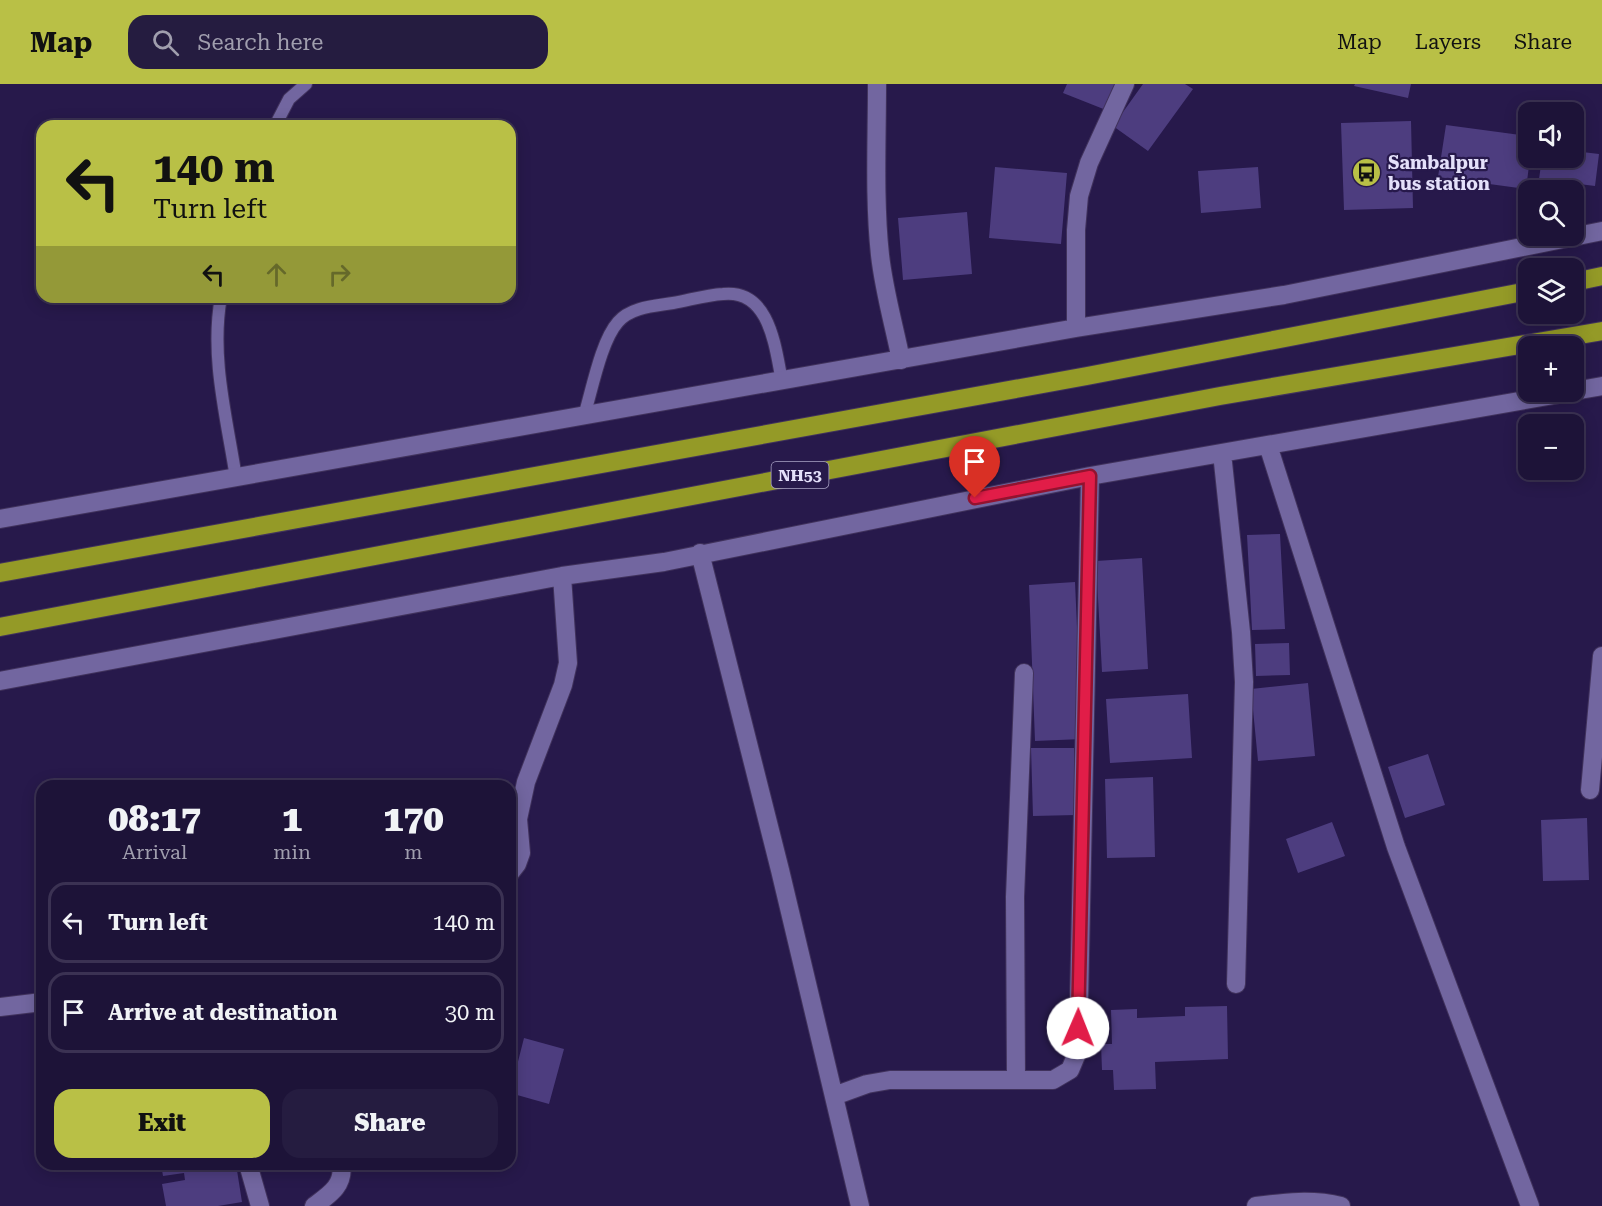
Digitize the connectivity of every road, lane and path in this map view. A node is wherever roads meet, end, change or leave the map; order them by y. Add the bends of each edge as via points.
1 (306, 84) edge
2 (877, 84) edge
3 (1125, 84) edge
4 (278, 120) edge
5 (1602, 231) edge
6 (1602, 276) edge
7 (1584, 280) edge
8 (1518, 293) edge
9 (220, 303) edge
10 (1076, 328) junction
11 (1602, 331) edge
12 (902, 360) junction
13 (782, 381) junction
14 (1602, 386) edge
15 (1584, 389) edge
16 (1518, 401) edge
17 (584, 416) junction
18 (1268, 445) junction
19 (1222, 453) junction
20 (1090, 476) junction
21 (236, 478) junction
22 (0, 519) edge
23 (700, 553) junction
24 (0, 573) edge
25 (562, 576) junction
26 (0, 627) edge
27 (1602, 656) edge
28 (1024, 674) dead end
29 (0, 681) edge
30 (1590, 790) dead end
31 (516, 865) edge
32 (1236, 984) dead end
33 (36, 1003) edge
34 (0, 1007) edge
35 (1016, 1080) junction
36 (834, 1096) junction
37 (250, 1170) edge
38 (341, 1170) edge
39 (260, 1206) edge
40 (314, 1206) edge
41 (860, 1206) edge
42 (1256, 1206) edge
43 (1341, 1206) edge
44 (1530, 1206) edge

1 - 4 lane via 289,99
2 - 12 street via 879,245
3 - 10 street via 1089,163 1079,196
5 - 10 street via 1284,295
6 - 7 highway
8 - 24 highway via 1052,383
9 - 21 lane via 218,363
10 - 12 street
11 - 26 highway, NH53 via 1220,396
12 - 13 street
13 - 17 street
13 - 17 lane via 772,332 760,308 748,297 725,293 641,308 619,321 607,340
14 - 15 street
16 - 18 street
17 - 21 street
18 - 19 street
18 - 44 street via 1396,847
19 - 20 street
19 - 32 street via 1244,682
20 - 23 street
20 - 35 street via 1078,1051 1070,1070 1053,1080
21 - 22 street
23 - 25 street
23 - 36 street
25 - 29 street
25 - 31 street via 568,663 526,782 518,819 521,853
27 - 30 street
28 - 35 street via 1015,897
33 - 34 street
35 - 36 street via 890,1080
36 - 41 street
37 - 39 street
38 - 40 street via 340,1181 332,1192
42 - 43 street via 1323,1201

